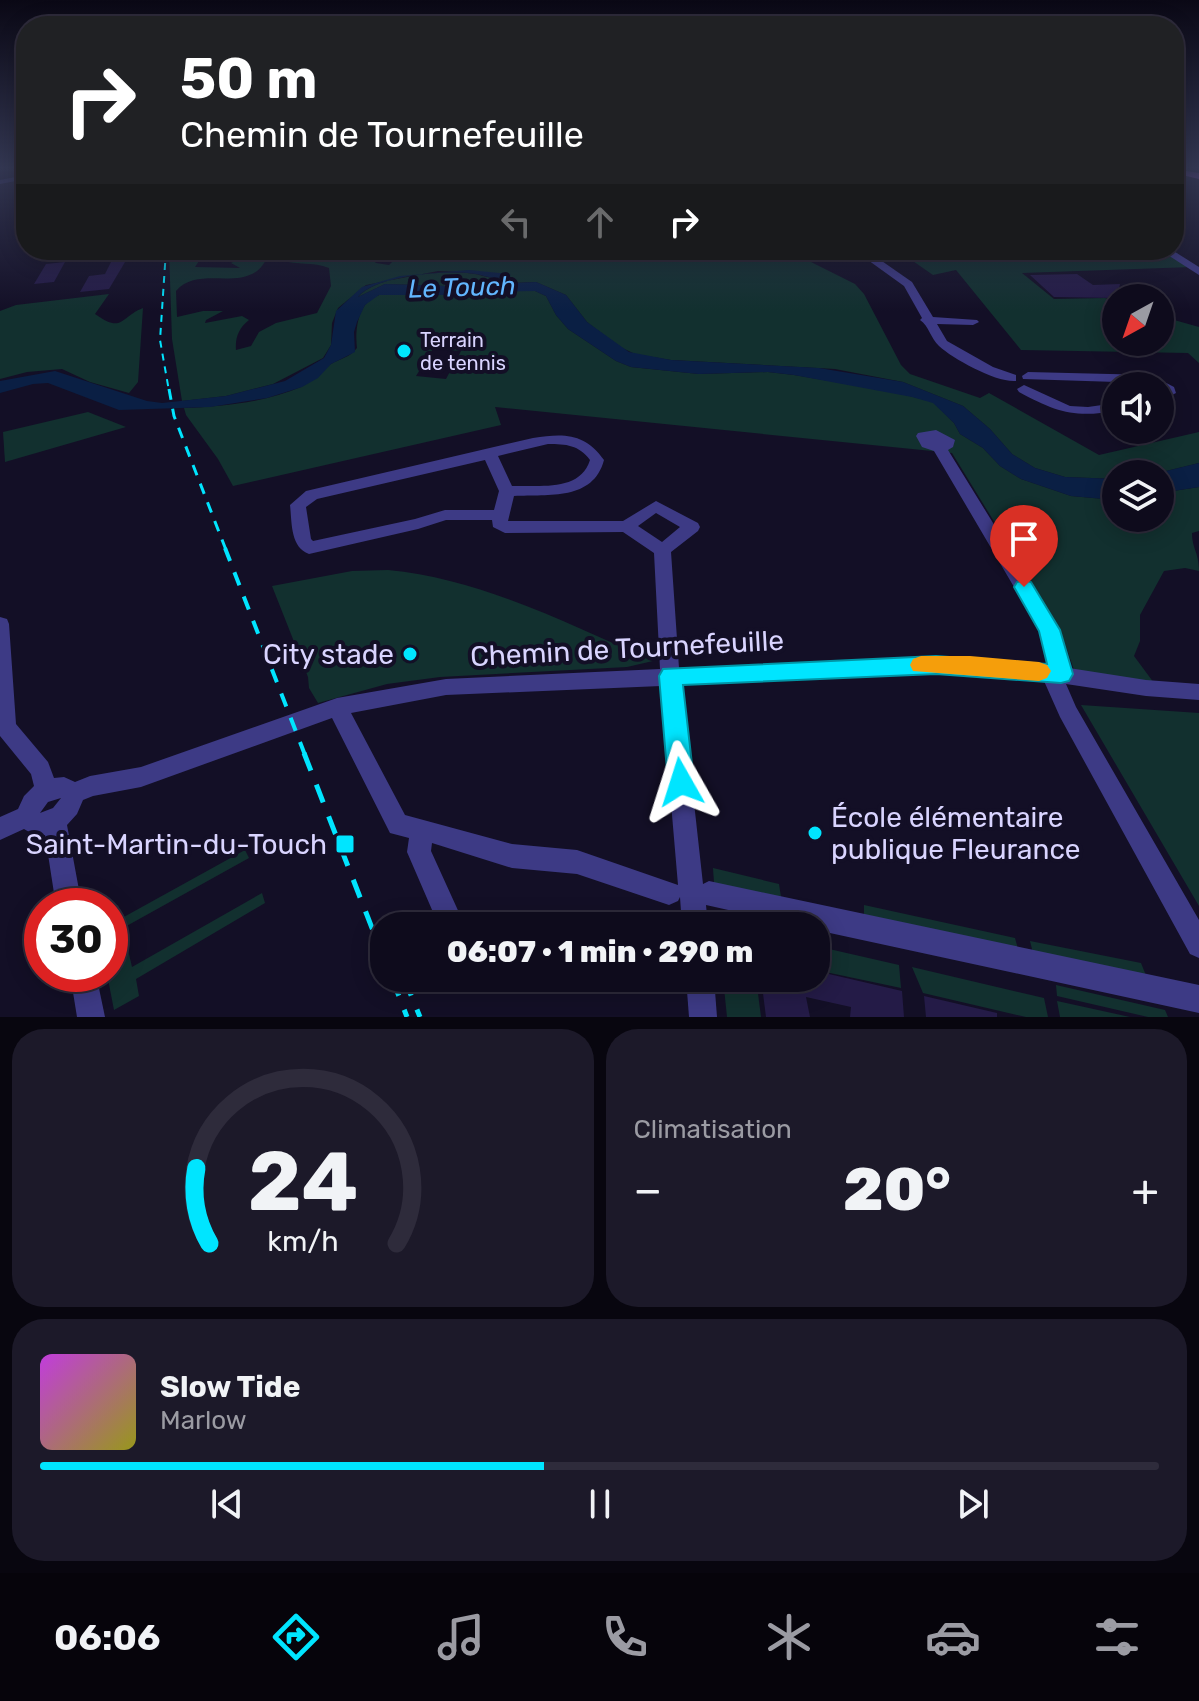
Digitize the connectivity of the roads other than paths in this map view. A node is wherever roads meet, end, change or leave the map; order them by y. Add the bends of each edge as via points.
1 (873, 260) edge
2 (1180, 260) edge
3 (1199, 272) edge
4 (926, 320) junction
5 (973, 322) dead end
6 (1102, 380) edge
7 (1026, 382) junction
8 (1102, 410) edge
9 (940, 448) dead end
10 (490, 454) junction
11 (507, 491) junction
12 (499, 515) junction
13 (626, 526) junction
14 (662, 550) junction
15 (0, 624) edge
16 (1056, 674) junction
17 (671, 676) junction
18 (1199, 692) edge
19 (337, 707) junction
20 (3, 722) edge
21 (47, 790) junction
22 (73, 794) junction
23 (27, 816) junction
24 (55, 821) junction
25 (0, 829) edge
26 (422, 829) junction
27 (66, 888) edge
28 (669, 892) dead end
29 (709, 894) dead end
30 (446, 912) edge
31 (694, 912) edge
32 (1199, 945) edge
33 (86, 992) edge
34 (701, 992) edge
35 (1199, 999) edge
36 (91, 1017) edge
37 (703, 1017) edge

1 - 4 street via 908,284
2 - 3 street
4 - 5 street
4 - 7 street via 952,351
6 - 7 street
7 - 8 street via 1072,412
9 - 16 street via 1049,630
10 - 11 street
10 - 11 street via 563,439 589,449 597,460 593,474 581,484
10 - 12 street via 312,495 298,505 303,541 309,548 445,515
11 - 12 street
12 - 13 street via 505,527
13 - 14 street
13 - 14 street via 656,506 692,527
14 - 17 street
15 - 20 street
16 - 17 street, Chemin de Tournefeuille via 936,665
16 - 18 street, Chemin de Tournefeuille
16 - 32 street via 1067,711
17 - 19 street, Chemin de Tournefeuille via 446,687
17 - 31 street
19 - 22 street, Chemin de Tournefeuille via 141,777
19 - 26 street via 398,825
20 - 21 street via 40,769
21 - 22 street via 64,787
21 - 23 street
22 - 24 street via 69,808
23 - 24 street via 36,825
23 - 25 street
24 - 27 street
26 - 28 street via 512,856 577,862
26 - 30 street via 419,852
29 - 35 street
33 - 36 street
34 - 37 street

